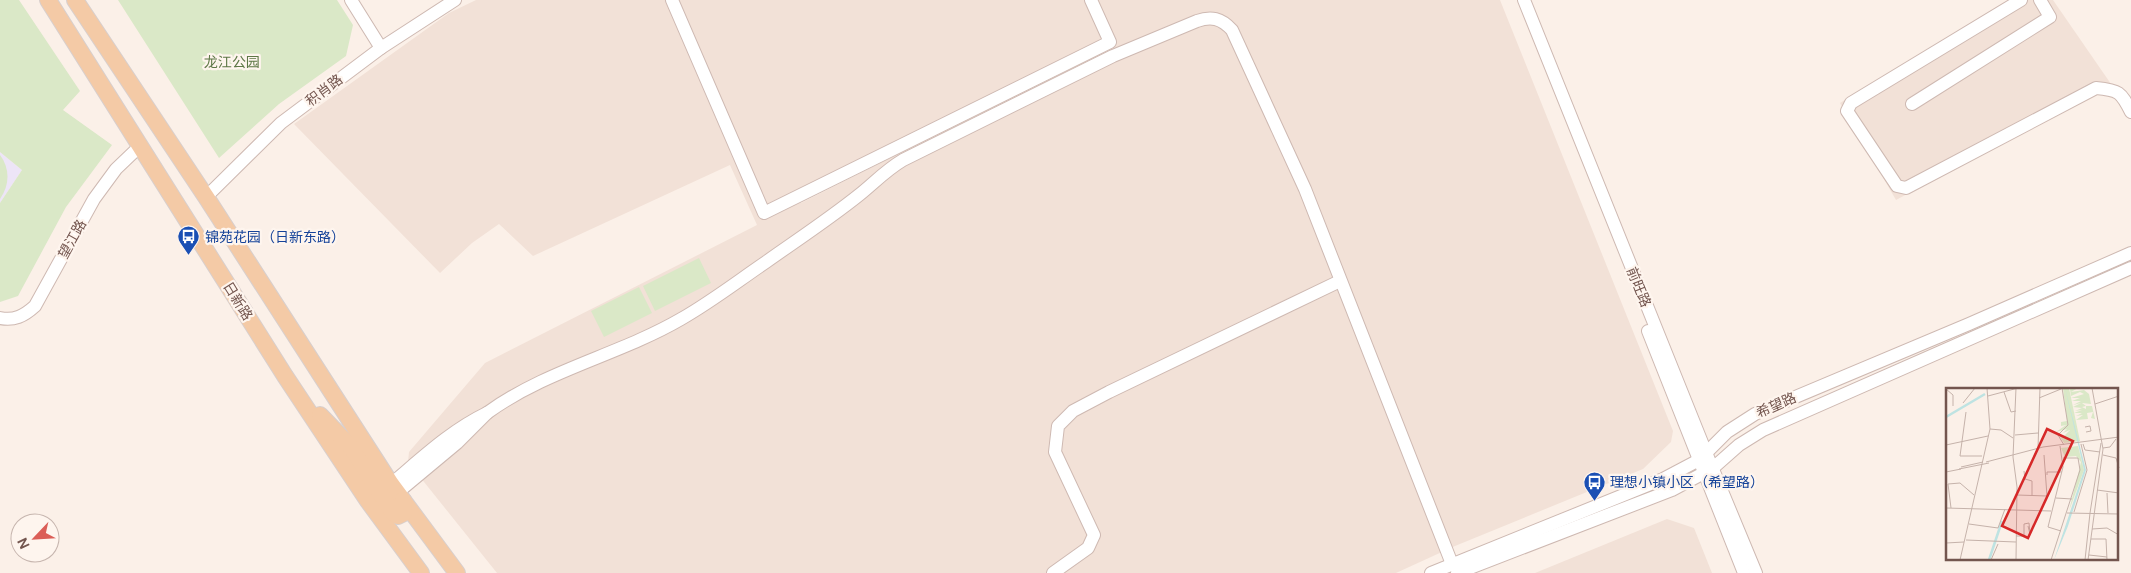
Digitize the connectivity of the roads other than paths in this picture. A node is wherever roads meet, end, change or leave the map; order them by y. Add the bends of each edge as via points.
1 (47, 0) edge
2 (76, 0) edge
3 (351, 0) edge
4 (455, 0) edge
5 (672, 0) edge
6 (1091, 0) edge
7 (1516, 0) edge
8 (1524, 0) edge
9 (2020, 0) edge
10 (2040, 0) edge
11 (381, 48) junction
12 (1912, 104) dead end
13 (2131, 112) edge
14 (140, 146) junction
15 (206, 197) junction
16 (2131, 253) edge
17 (2108, 263) junction
18 (2131, 268) edge
19 (2114, 276) junction
20 (1340, 281) junction
21 (0, 318) edge
22 (292, 387) junction
23 (1703, 457) junction
24 (1708, 471) junction
25 (397, 492) junction
26 (1455, 568) edge
27 (421, 573) edge
28 (457, 573) edge
29 (1053, 573) edge
30 (1431, 573) edge
31 (1744, 573) edge
32 (1756, 573) edge

1 - 14 main road, 日新路
2 - 15 main road
3 - 11 street
4 - 11 street, 积肖路
5 - 6 street via 764,213 1110,42
7 - 23 street, 前旺路
8 - 23 street, 前旺路
9 - 13 street via 1848,107 1897,186 1906,188 2096,88 2115,90 2124,97
10 - 12 street via 2050,17
11 - 15 street, 积肖路 via 280,123
14 - 21 street, 望江路 via 116,169 94,199 35,306 15,319
14 - 22 main road, 日新路
15 - 25 main road
16 - 17 street, 希望路
17 - 19 street
17 - 23 street, 希望路 via 1754,414 1727,432
18 - 19 street, 希望路
19 - 24 street, 希望路 via 1763,430
20 - 25 street via 1305,189 1232,30 1221,21 1207,17 1113,56 903,160 790,245 682,319 508,397
20 - 26 street
20 - 29 street via 1110,392 1073,412 1058,426 1055,452 1094,535 1088,548
22 - 25 main road via 350,446 398,516 404,513
22 - 27 main road, 日新路 via 368,501
23 - 24 street, 前旺路
23 - 26 street, 希望路 via 1663,479
24 - 26 street, 希望路 via 1672,490
24 - 31 street, 前旺路
24 - 32 street, 前旺路
25 - 28 main road
26 - 30 street, 希望路

